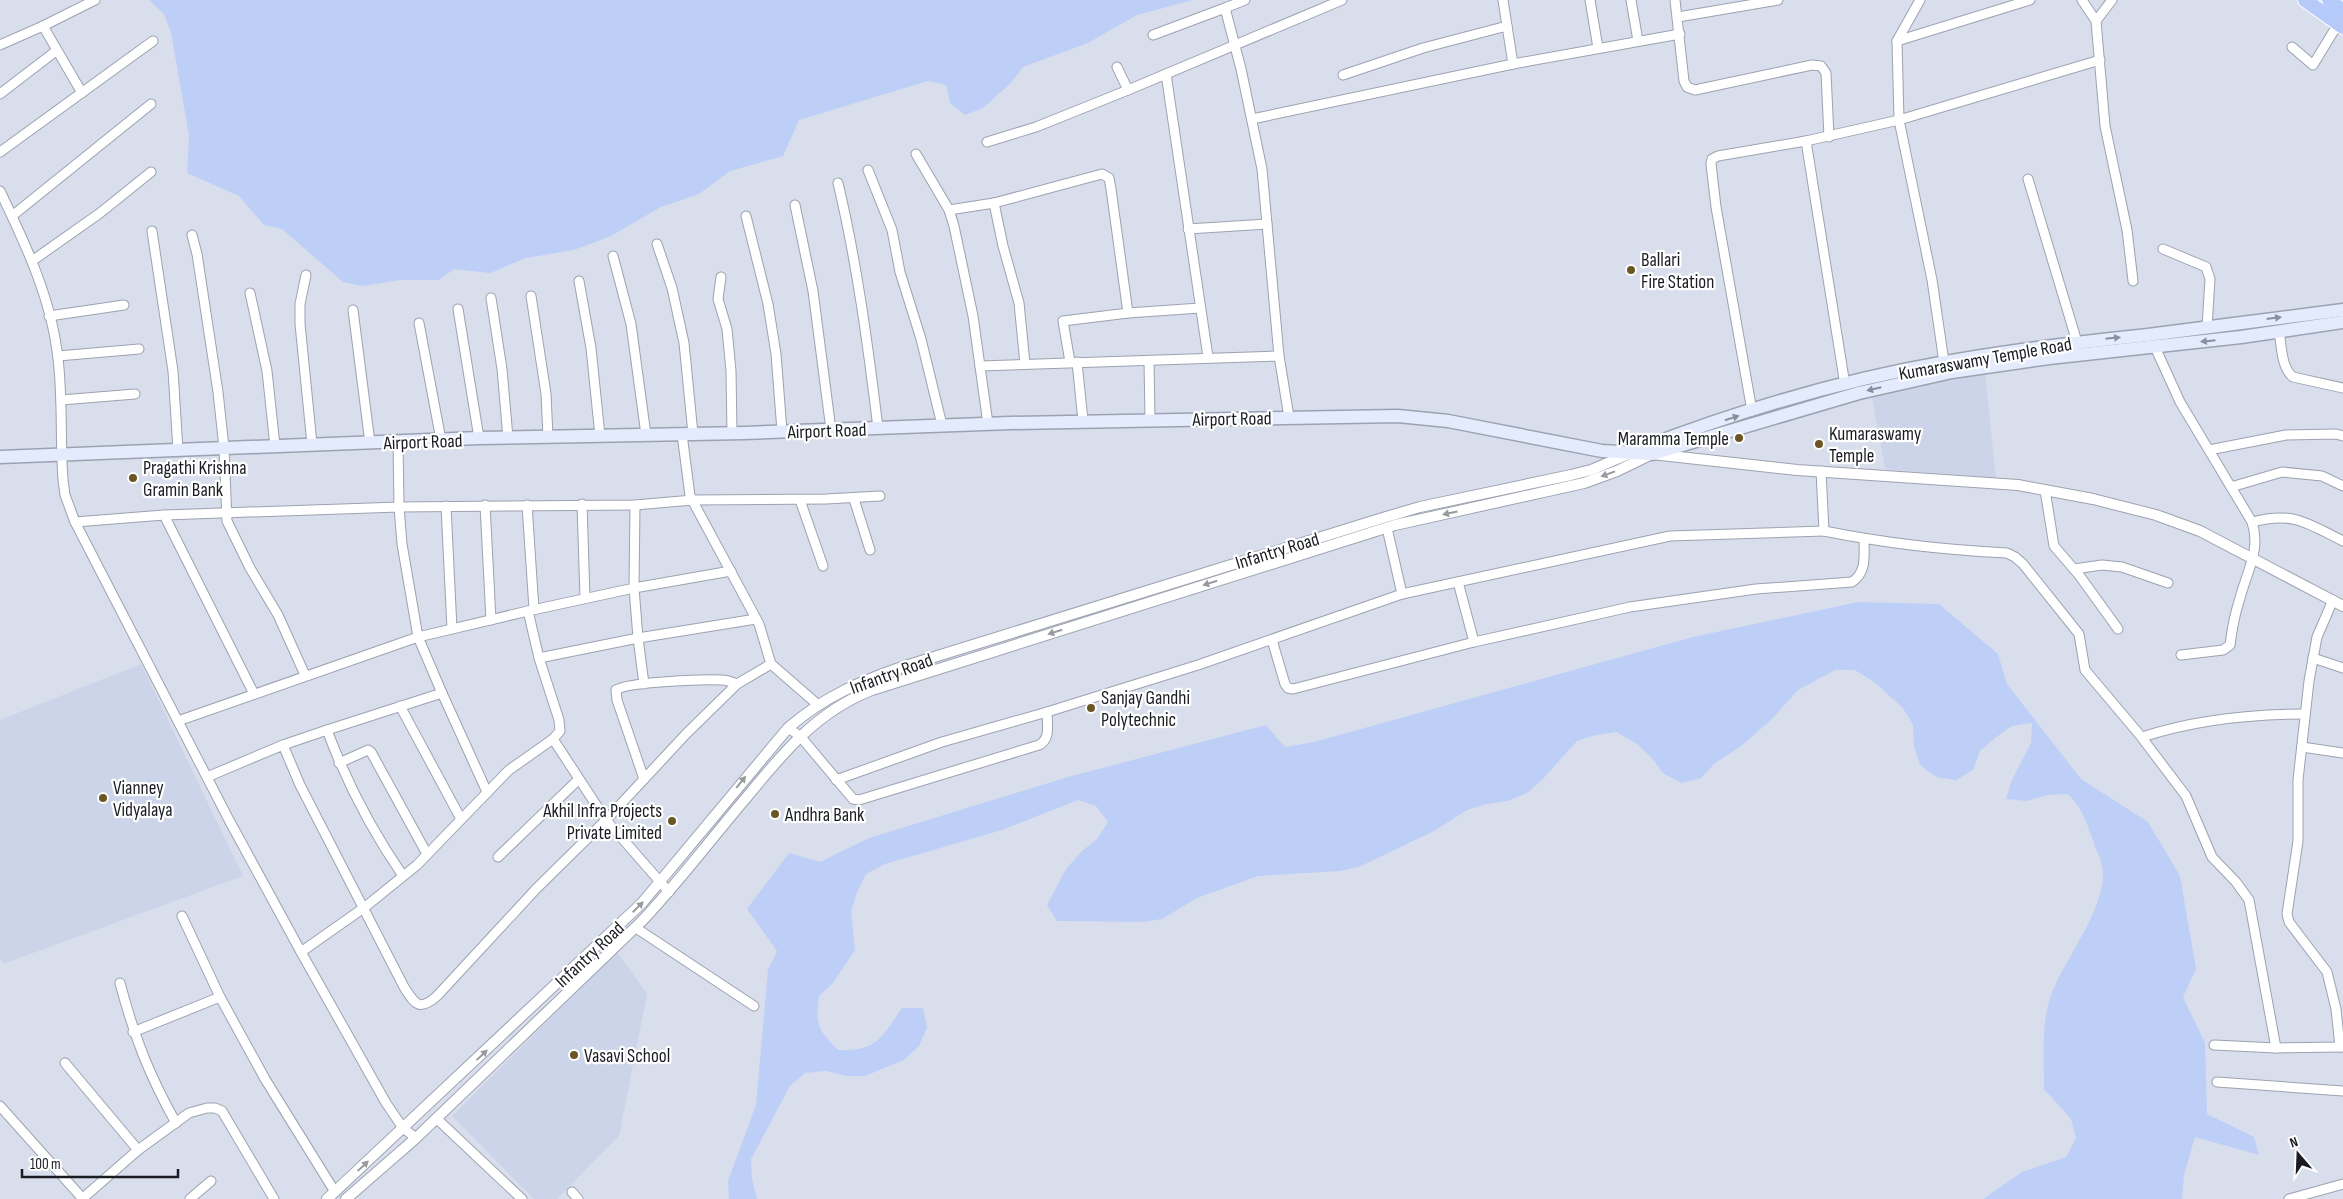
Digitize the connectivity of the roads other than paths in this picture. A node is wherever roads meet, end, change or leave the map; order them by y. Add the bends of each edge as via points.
1 (95, 0) edge
2 (1245, 0) edge
3 (1342, 0) edge
4 (1503, 0) edge
5 (1590, 0) edge
6 (1631, 0) edge
7 (1675, 0) edge
8 (1778, 0) edge
9 (1920, 0) edge
10 (2030, 0) edge
11 (2082, 0) edge
12 (2112, 0) edge
13 (2305, 0) edge
14 (2329, 0) edge
15 (1225, 8) junction
16 (1678, 17) junction
17 (2096, 21) junction
18 (2341, 21) edge
19 (42, 26) junction
20 (1507, 26) junction
21 (1680, 34) junction
22 (1153, 35) dead end
23 (1896, 40) junction
24 (153, 41) dead end
25 (1638, 41) junction
26 (0, 45) edge
27 (1235, 46) junction
28 (2292, 47) dead end
29 (1598, 48) junction
30 (56, 51) junction
31 (2100, 60) junction
32 (1513, 64) junction
33 (1118, 67) dead end
34 (1166, 74) junction
35 (1342, 75) dead end
36 (1128, 90) junction
37 (82, 93) junction
38 (0, 94) edge
39 (151, 104) dead end
40 (1252, 119) junction
41 (1899, 120) junction
42 (1829, 137) junction
43 (1806, 141) junction
44 (987, 142) dead end
45 (0, 152) edge
46 (916, 154) dead end
47 (868, 170) dead end
48 (151, 172) dead end
49 (2028, 179) dead end
50 (838, 183) dead end
51 (0, 190) edge
52 (994, 203) junction
53 (795, 205) dead end
54 (949, 210) junction
55 (12, 216) junction
56 (746, 216) dead end
57 (1267, 224) junction
58 (1188, 229) junction
59 (152, 231) dead end
60 (192, 235) dead end
61 (657, 244) dead end
62 (2163, 249) dead end
63 (613, 256) dead end
64 (32, 261) junction
65 (306, 275) dead end
66 (721, 277) dead end
67 (579, 281) dead end
68 (2133, 281) dead end
69 (250, 293) dead end
70 (531, 296) dead end
71 (491, 298) dead end
72 (124, 305) dead end
73 (1200, 308) junction
74 (458, 309) dead end
75 (353, 310) dead end
76 (2343, 310) edge
77 (1128, 313) junction
78 (49, 316) junction
79 (2343, 322) edge
80 (419, 323) dead end
81 (2207, 326) junction
82 (2279, 332) junction
83 (2077, 342) junction
84 (2155, 347) junction
85 (139, 350) dead end
86 (58, 356) junction
87 (1279, 356) junction
88 (1208, 357) junction
89 (1149, 361) junction
90 (1074, 362) junction
91 (1944, 362) junction
92 (1025, 364) junction
93 (980, 366) junction
94 (1845, 385) junction
95 (2343, 388) edge
96 (135, 394) dead end
97 (61, 400) junction
98 (1752, 411) junction
99 (1289, 417) junction
100 (1150, 420) junction
101 (1083, 421) junction
102 (988, 424) junction
103 (942, 425) junction
104 (878, 428) junction
105 (831, 430) junction
106 (782, 432) junction
107 (732, 433) junction
108 (687, 434) junction
109 (646, 435) junction
110 (600, 436) junction
111 (2343, 436) edge
112 (548, 437) junction
113 (479, 438) junction
114 (508, 438) junction
115 (440, 440) junction
116 (398, 442) junction
117 (370, 443) junction
118 (312, 444) junction
119 (275, 446) junction
120 (224, 448) junction
121 (178, 450) junction
122 (2209, 450) junction
123 (1634, 452) junction
124 (1652, 454) junction
125 (61, 456) junction
126 (0, 457) edge
127 (1821, 471) junction
128 (2343, 486) edge
129 (2231, 487) junction
130 (2045, 490) junction
131 (880, 496) dead end
132 (854, 499) junction
133 (693, 500) junction
134 (800, 500) junction
135 (582, 504) junction
136 (485, 505) junction
137 (527, 505) junction
138 (635, 505) junction
139 (446, 506) junction
140 (399, 507) junction
141 (225, 512) junction
142 (164, 515) junction
143 (75, 522) junction
144 (2252, 522) junction
145 (1386, 528) junction
146 (1824, 531) junction
147 (1864, 539) junction
148 (2343, 541) edge
149 (870, 550) dead end
150 (2254, 558) junction
151 (823, 566) dead end
152 (2074, 569) junction
153 (731, 571) junction
154 (1458, 582) junction
155 (2168, 583) dead end
156 (634, 588) junction
157 (1402, 594) junction
158 (585, 598) junction
159 (2332, 600) junction
160 (2343, 606) edge
161 (531, 610) junction
162 (756, 619) junction
163 (491, 620) junction
164 (452, 629) junction
165 (2118, 629) dead end
166 (418, 637) junction
167 (638, 638) junction
168 (1272, 640) junction
169 (1474, 642) junction
170 (2181, 655) dead end
171 (539, 658) junction
172 (2313, 658) junction
173 (771, 664) junction
174 (2343, 668) edge
175 (305, 675) junction
176 (644, 684) junction
177 (737, 684) junction
178 (442, 693) junction
179 (254, 694) junction
180 (817, 704) junction
181 (400, 706) junction
182 (1047, 712) junction
183 (2305, 714) junction
184 (178, 721) junction
185 (788, 728) junction
186 (327, 730) junction
187 (800, 736) junction
188 (2142, 737) junction
189 (553, 739) junction
190 (282, 745) junction
191 (2302, 747) junction
192 (2343, 753) edge
193 (340, 763) junction
194 (207, 777) junction
195 (579, 778) junction
196 (644, 779) junction
197 (836, 780) junction
198 (487, 792) junction
199 (461, 820) junction
200 (606, 820) junction
201 (427, 854) junction
202 (498, 857) dead end
203 (403, 876) junction
204 (660, 883) junction
205 (669, 892) junction
206 (365, 907) junction
207 (182, 916) dead end
208 (636, 928) junction
209 (301, 952) junction
210 (120, 983) dead end
211 (220, 997) junction
212 (754, 1006) dead end
213 (133, 1032) junction
214 (2214, 1045) dead end
215 (2342, 1047) edge
216 (2276, 1048) junction
217 (65, 1063) dead end
218 (2217, 1082) dead end
219 (2343, 1091) edge
220 (0, 1106) edge
221 (436, 1118) junction
222 (176, 1123) junction
223 (403, 1128) junction
224 (416, 1138) junction
225 (138, 1150) junction
226 (211, 1181) dead end
227 (2343, 1184) edge
228 (335, 1192) junction
229 (82, 1199) edge
230 (190, 1199) edge
231 (274, 1199) edge
232 (327, 1199) edge
233 (346, 1199) edge
234 (522, 1199) edge
235 (2289, 1199) edge

1 - 19 street
2 - 15 street
3 - 27 street
4 - 20 street
5 - 29 street
6 - 25 street
7 - 16 street
8 - 16 street
9 - 23 street
10 - 23 street
11 - 17 street
12 - 17 street
13 - 18 highway
14 - 18 highway
15 - 22 street
15 - 27 street
16 - 21 street
17 - 31 street
18 - 28 street via 2313,65
19 - 26 street
19 - 30 street
20 - 32 street
20 - 35 street via 1423,48
21 - 25 street
21 - 42 street via 1684,81 1687,87 1695,90 1812,65 1821,66 1826,73
23 - 41 street
24 - 37 street
25 - 29 street
27 - 34 street
27 - 40 street
29 - 32 street
30 - 37 street
30 - 38 street
31 - 41 street
31 - 68 street via 2105,126 2127,230
32 - 40 street
33 - 36 street
34 - 36 street
34 - 58 street
36 - 44 street via 1036,127
37 - 45 street
39 - 55 street
40 - 57 street via 1262,169
41 - 42 street
41 - 91 street via 1932,280
42 - 43 street
43 - 94 street
43 - 98 street via 1718,156 1712,159 1711,164
46 - 54 street
47 - 103 street via 892,230 900,272 921,339
48 - 64 street
49 - 83 street
50 - 104 street via 867,339
51 - 55 street
52 - 54 street
52 - 77 street via 1102,174 1109,178
52 - 92 street via 1019,303
53 - 105 street via 814,300
54 - 93 street via 973,316
55 - 64 street
56 - 106 street via 768,304 776,354
57 - 58 street
57 - 87 street
58 - 73 street
59 - 121 street via 173,372
60 - 120 street
61 - 108 street via 672,288 684,343
62 - 81 street via 2206,267 2210,279
63 - 109 street via 632,324
64 - 78 street
65 - 118 street via 300,324
66 - 107 street via 718,299 727,329
67 - 110 street via 591,348
69 - 119 street via 267,371
70 - 112 street via 546,394
71 - 114 street
72 - 78 street
73 - 77 street
73 - 88 street
74 - 113 street
75 - 117 street
81 -> 76 main road, Kumaraswamy Temple Road
77 - 90 street via 1063,321
78 - 86 street
79 - 82 main road, Kumaraswamy Temple Road
80 - 115 street
83 -> 81 main road, Kumaraswamy Temple Road
82 -> 84 main road, Kumaraswamy Temple Road
82 - 95 street via 2285,367 2293,377
83 - 91 main road, Kumaraswamy Temple Road
84 - 122 street via 2180,402
84 -> 124 main road, Kumaraswamy Temple Road via 1952,372 1859,393
85 - 86 street
86 - 97 street
87 - 88 street
87 - 99 street
88 - 89 street
89 - 90 street
89 - 100 street
90 - 92 street
90 - 101 street
91 - 94 main road, Kumaraswamy Temple Road
92 - 93 street
93 - 102 street
94 - 98 main road, Kumaraswamy Temple Road
96 - 97 street
97 - 125 street
123 -> 98 main road, Kumaraswamy Temple Road
99 - 100 main road, Airport Road
99 - 123 main road, Airport Road via 1398,416 1448,421 1602,451
100 - 101 main road, Airport Road
101 - 102 main road, Airport Road
102 - 103 main road, Airport Road
103 - 104 main road, Airport Road
104 - 105 main road, Airport Road
105 - 106 main road, Airport Road
106 - 107 main road, Airport Road
107 - 108 main road, Airport Road
108 - 109 main road, Airport Road
108 - 133 street via 690,496
109 - 110 main road, Airport Road
110 - 112 main road, Airport Road
111 - 122 street via 2286,435
112 - 114 main road, Airport Road
113 - 114 main road, Airport Road
113 - 115 main road, Airport Road
115 - 116 main road, Airport Road
116 - 117 main road, Airport Road
116 - 140 street
117 - 118 main road, Airport Road
118 - 119 main road, Airport Road
119 - 120 main road, Airport Road
120 - 121 main road, Airport Road
120 - 141 street
121 - 125 main road, Airport Road via 86,452
122 - 129 street
123 - 124 main road, Airport Road
123 - 180 street, Infantry Road via 1591,470 1420,507 1218,568 904,666 857,682
124 - 127 street
124 -> 145 street, Infantry Road via 1584,483
125 - 126 main road, Airport Road
125 - 143 street via 65,495
127 - 130 street via 2018,484
127 - 146 street
128 - 129 street via 2322,476 2282,472
129 - 144 street
130 - 150 street via 2156,515 2200,531
130 - 152 street via 2054,546
131 - 132 street
132 - 134 street
132 - 149 street
133 - 134 street
133 - 138 street
133 - 153 street
134 - 151 street
135 - 137 street
135 - 138 street
135 - 158 street
136 - 137 street
136 - 139 street
136 - 163 street
137 - 161 street
138 - 156 street
139 - 140 street
139 - 164 street
140 - 141 street
140 - 166 street
141 - 142 street
141 - 175 street via 229,528 278,615
142 - 143 street
142 - 179 street
143 - 184 street
144 - 148 street via 2272,516 2299,520
144 - 150 street via 2256,535
145 - 157 street
145 -> 187 street, Infantry Road via 872,690 828,712
146 - 147 street
146 - 154 street via 1670,536
147 - 169 street via 1863,570 1852,582 1756,589 1630,607
147 - 188 street via 2015,557 2079,634 2085,670
150 - 159 street
150 - 170 street via 2240,597 2230,645 2223,650
152 - 155 street via 2102,564 2122,567
152 - 165 street
153 - 156 street
153 - 162 street
154 - 157 street
154 - 169 street
156 - 158 street
156 - 167 street
157 - 168 street
158 - 161 street
159 - 160 street
159 - 172 street via 2317,637
161 - 163 street
161 - 171 street
162 - 167 street
162 - 173 street
163 - 164 street
164 - 166 street
166 - 175 street
166 - 178 street
167 - 171 street
167 - 176 street
168 - 169 street via 1285,684 1293,689
168 - 182 street
171 - 189 street via 560,726
172 - 174 street
172 - 183 street
173 - 177 street
173 - 180 street
175 - 179 street
176 - 177 street via 721,680
176 - 196 street via 620,687 615,694
177 - 196 street
178 - 181 street
178 - 198 street
179 - 184 street
180 - 185 street, Infantry Road
181 - 186 street
181 - 199 street
182 - 197 street via 942,742
182 - 197 street via 1047,737 1039,745 865,800 853,799
183 - 188 street via 2240,717 2182,725
183 - 191 street
184 - 194 street
185 - 187 street
204 -> 185 street, Infantry Road
186 - 190 street
186 - 193 street
187 - 197 street
187 - 205 street, Infantry Road
188 - 216 street via 2186,796 2212,857 2249,900
189 - 195 street
189 - 198 street via 509,770
190 - 194 street
190 - 206 street
191 - 192 street
191 - 215 street via 2298,780 2298,841 2287,914 2289,922 2327,972
193 - 201 street via 363,751 372,752
193 - 203 street via 386,852
194 - 209 street
195 - 200 street
195 - 202 street
196 - 200 street
198 - 199 street
199 - 201 street
200 - 204 street
200 - 206 street via 428,1004 414,1002
201 - 203 street
203 - 206 street
204 - 205 street
223 -> 204 street, Infantry Road via 617,928
205 - 208 street, Infantry Road
206 - 209 street
207 - 211 street
208 - 212 street
208 - 221 street, Infantry Road
209 - 223 street via 356,1052
210 - 213 street
211 - 213 street
211 - 228 street via 265,1079
213 - 222 street via 155,1086
214 - 216 street
215 - 216 street
217 - 225 street
218 - 219 street
220 - 229 street
221 - 224 street, Infantry Road
221 - 234 street
222 - 225 street
222 - 231 street via 198,1109 222,1111
223 - 224 street
228 -> 223 street, Infantry Road
224 - 233 street, Infantry Road
225 - 229 street
226 - 230 street
227 - 235 street
228 - 232 street, Infantry Road

